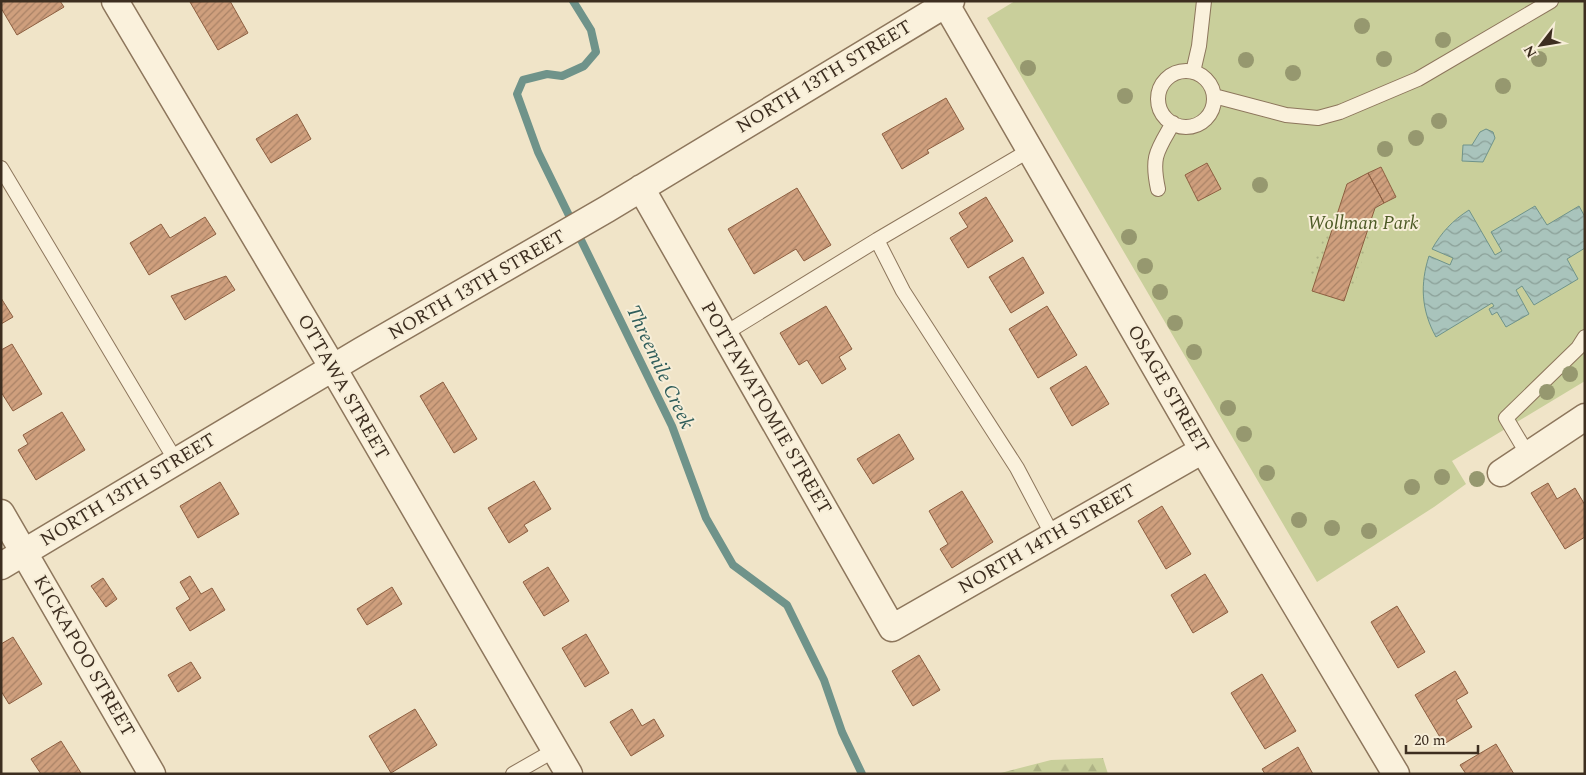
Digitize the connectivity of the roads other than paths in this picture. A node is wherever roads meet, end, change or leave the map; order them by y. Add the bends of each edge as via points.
1 (115, 1) edge
2 (1204, 1) edge
3 (1551, 1) edge
4 (947, 2) edge
5 (1193, 72) junction
6 (1214, 96) junction
7 (1173, 123) junction
8 (1030, 150) junction
9 (1, 168) edge
10 (641, 188) junction
11 (1158, 189) dead end
12 (877, 240) junction
13 (724, 334) junction
14 (1585, 338) edge
15 (333, 368) junction
16 (1585, 417) edge
17 (1203, 450) junction
18 (1528, 455) junction
19 (176, 461) junction
20 (1501, 473) dead end
21 (1, 513) edge
22 (1053, 536) junction
23 (24, 552) junction
24 (1, 566) edge
25 (892, 628) joint
26 (555, 750) junction
27 (152, 774) edge
28 (513, 774) edge
29 (569, 774) edge
30 (1396, 774) edge

1 - 15 street, OTTAWA STREET
2 - 5 lane
3 - 6 lane via 1418,79 1340,112 1318,118 1286,116
4 - 8 street, OSAGE STREET
4 - 10 street, NORTH 13TH STREET
5 - 6 lane via 1204,77
5 - 7 lane via 1178,72 1170,76 1160,91 1161,110
6 - 7 lane via 1212,110 1199,124
7 - 11 lane via 1158,148 1153,167
8 - 12 lane
8 - 17 street, OSAGE STREET
9 - 19 lane
10 - 13 street, POTTAWATOMIE STREET
10 - 15 street, NORTH 13TH STREET
12 - 13 lane
12 - 22 lane via 903,291 1016,468
13 - 25 street, POTTAWATOMIE STREET
14 - 18 lane via 1506,418
15 - 19 street, NORTH 13TH STREET
15 - 26 street, OTTAWA STREET
16 - 18 street
17 - 22 street, NORTH 14TH STREET
17 - 30 street, OSAGE STREET
18 - 20 street
19 - 23 street, NORTH 13TH STREET
21 - 23 street, KICKAPOO STREET
22 - 25 street, NORTH 14TH STREET
23 - 24 street, NORTH 13TH STREET
23 - 27 street, KICKAPOO STREET
26 - 28 lane
26 - 29 street, OTTAWA STREET

